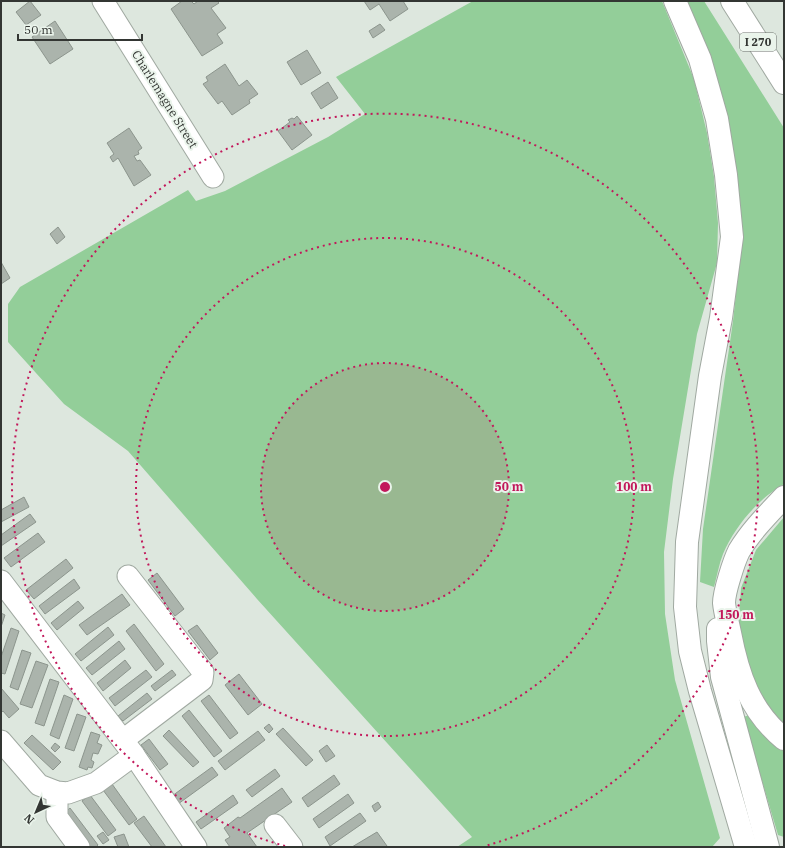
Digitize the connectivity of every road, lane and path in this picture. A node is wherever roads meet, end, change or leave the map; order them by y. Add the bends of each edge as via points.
1 (103, 1) edge
2 (675, 1) edge
3 (732, 1) edge
4 (784, 83) edge
5 (214, 177) dead end
6 (784, 497) edge
7 (128, 576) dead end
8 (1, 581) edge
9 (724, 602) junction
10 (784, 739) edge
11 (1, 741) edge
12 (129, 748) junction
13 (57, 792) junction
14 (275, 825) dead end
15 (79, 847) edge
16 (196, 847) edge
17 (292, 847) edge
18 (746, 847) edge
19 (768, 847) edge

1 - 5 street, Charlemagne Street
2 - 18 highway via 700,59 717,120 732,237 688,534 685,607 690,650 700,691
3 - 4 highway, I 270
6 - 9 highway via 759,523 739,552 729,578
7 - 12 street via 204,672 202,680
8 - 12 street
9 - 10 highway via 744,686 757,710
9 - 19 highway via 718,641 722,678
11 - 13 street via 39,785
12 - 13 street via 96,783 68,793
12 - 16 street
13 - 15 street via 58,817
14 - 17 street

